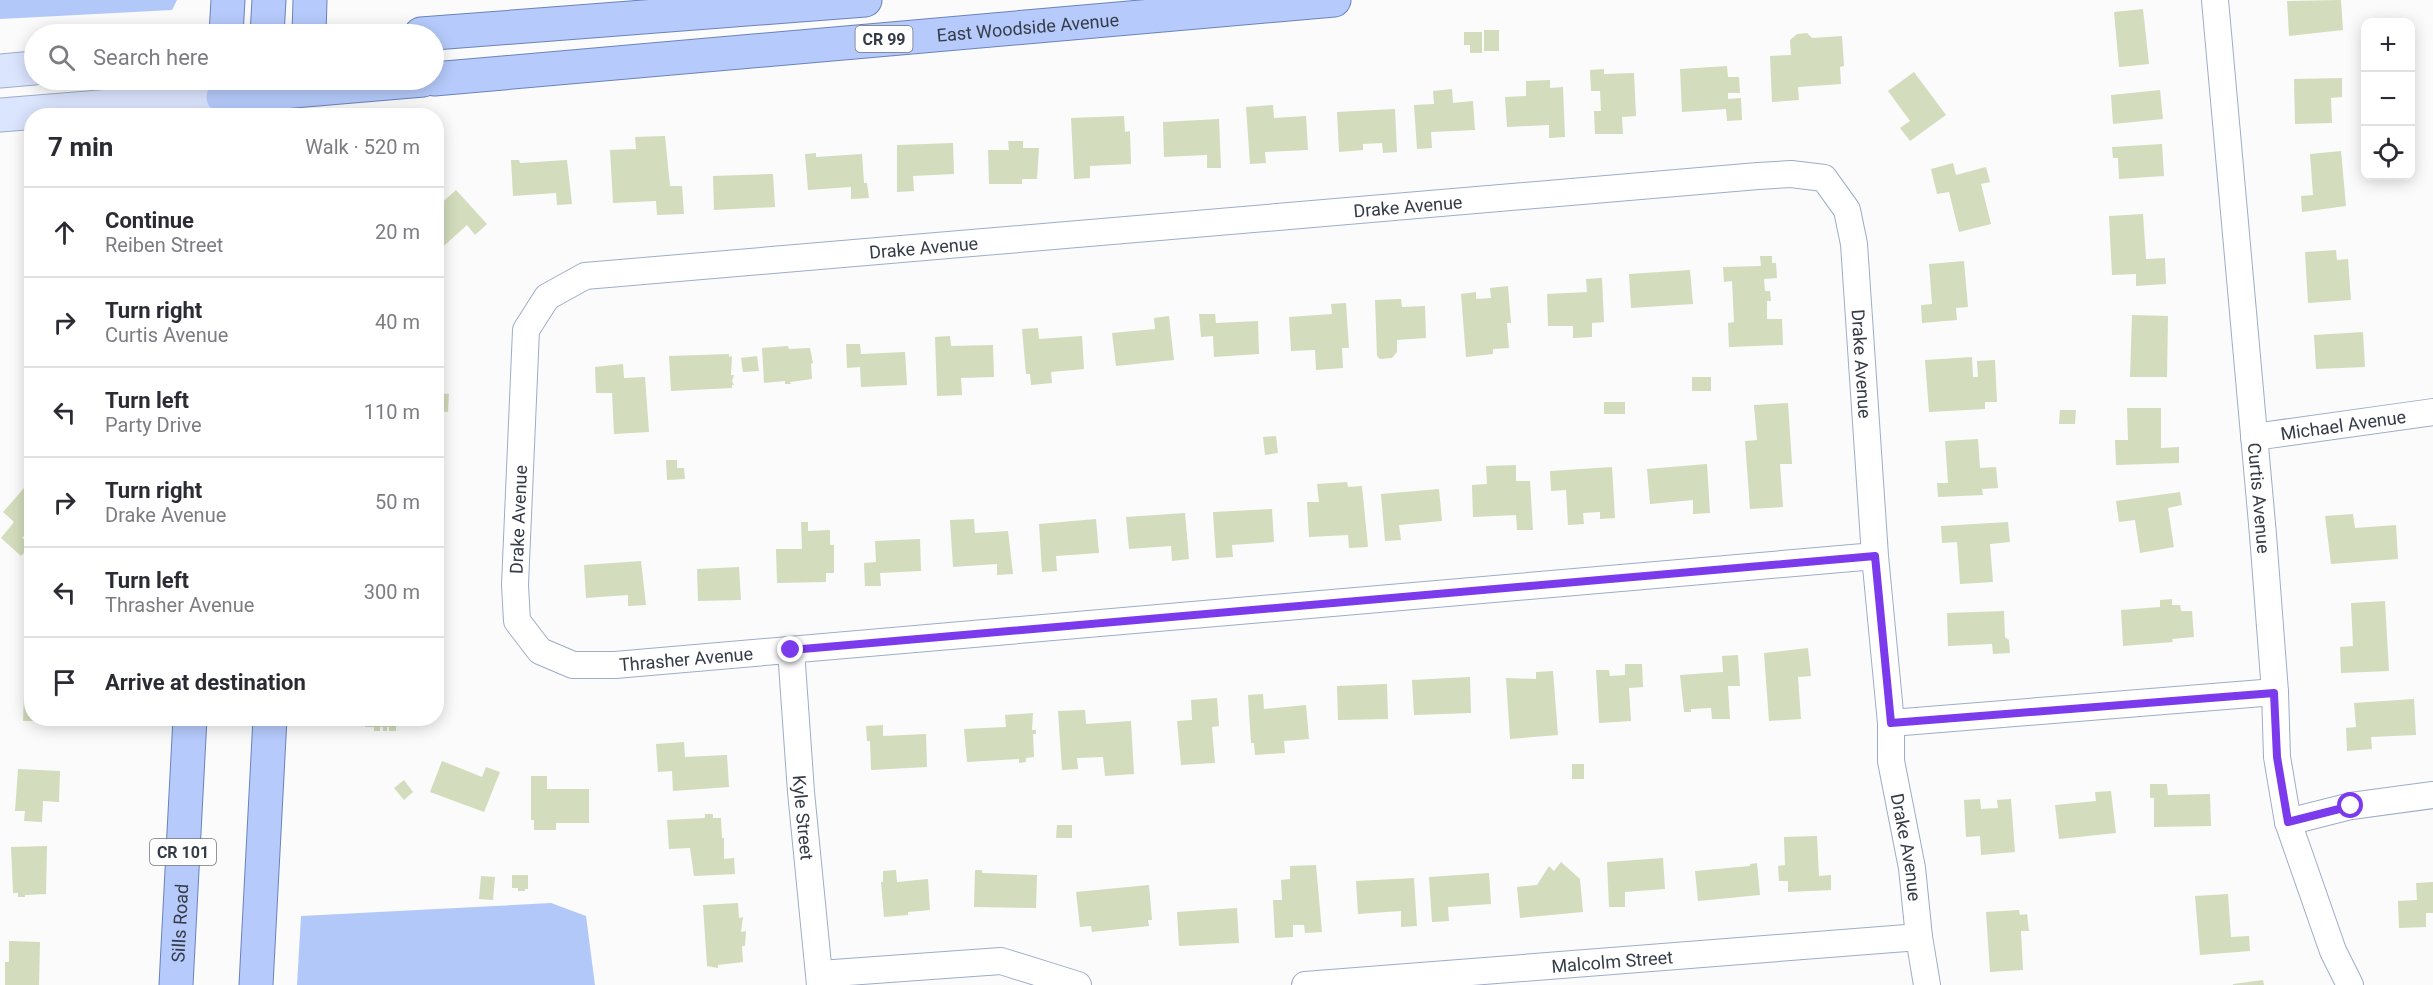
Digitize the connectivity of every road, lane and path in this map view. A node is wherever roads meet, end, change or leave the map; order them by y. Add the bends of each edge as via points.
1 (228, 0) edge
2 (268, 0) edge
3 (310, 0) edge
4 (865, 0) edge
5 (1334, 0) edge
6 (2215, 0) edge
7 (227, 24) edge
8 (267, 24) edge
9 (309, 24) edge
10 (444, 32) edge
11 (24, 69) edge
12 (0, 71) edge
13 (444, 78) edge
14 (344, 90) edge
15 (305, 95) edge
16 (265, 96) edge
17 (223, 97) edge
18 (87, 108) edge
19 (24, 113) edge
20 (0, 115) edge
21 (2433, 412) edge
22 (2254, 437) junction
23 (1875, 556) junction
24 (791, 650) junction
25 (540, 651) joint
26 (2274, 693) junction
27 (1891, 723) junction
28 (190, 726) edge
29 (270, 726) edge
30 (2433, 795) edge
31 (2288, 822) junction
32 (1919, 938) junction
33 (820, 980) edge
34 (1408, 980) edge
35 (176, 985) edge
36 (256, 985) edge
37 (1078, 985) edge
38 (1305, 985) edge
39 (1927, 985) edge
40 (2350, 985) edge

1 - 7 main road
2 - 8 main road
3 - 9 main road
4 - 10 main road, CR 99
5 - 13 main road, East Woodside Avenue / CR 99
6 - 22 street, Curtis Avenue
11 - 12 main road
14 - 15 main road
15 - 16 main road
16 - 17 main road
17 - 18 main road
19 - 20 main road
21 - 22 street, Michael Avenue
22 - 26 street, Curtis Avenue
23 - 24 street, Thrasher Avenue
23 - 25 street, Drake Avenue via 1854,244 1847,210 1824,178 1758,176 585,276 547,297 526,330 515,585 517,621
23 - 27 street, Drake Avenue
24 - 25 street, Thrasher Avenue via 615,665 573,665
24 - 33 street, Kyle Street
26 - 27 street
26 - 31 street, Curtis Avenue via 2277,757
27 - 32 street, Drake Avenue via 1891,761 1912,868
28 - 35 main road, Sills Road / CR 101
29 - 36 main road
30 - 31 street via 2351,806
31 - 40 street, Curtis Avenue via 2333,951
32 - 34 street, Malcolm Street
32 - 39 street, Drake Avenue
33 - 37 street via 1000,961
34 - 38 street, Malcolm Street

